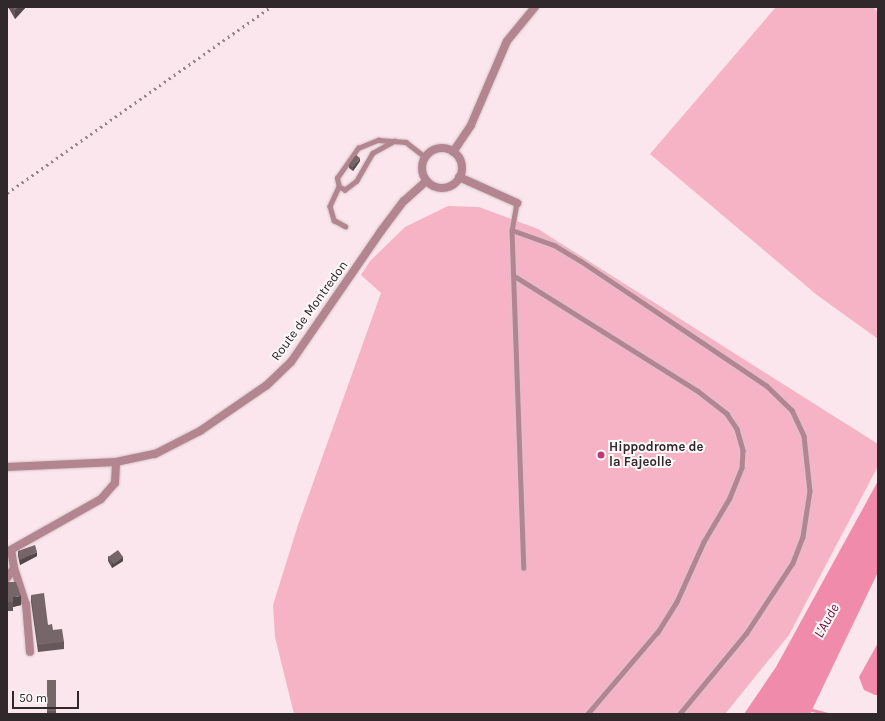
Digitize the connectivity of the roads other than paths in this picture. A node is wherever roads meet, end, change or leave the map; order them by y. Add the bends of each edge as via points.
1 (535, 7) edge
2 (395, 141) junction
3 (453, 152) junction
4 (425, 157) junction
5 (459, 177) junction
6 (426, 181) junction
7 (339, 187) junction
8 (517, 204) joint
9 (345, 226) dead end
10 (512, 230) junction
11 (516, 277) junction
12 (116, 462) junction
13 (7, 467) edge
14 (9, 551) edge
15 (14, 568) junction
16 (524, 568) dead end
17 (7, 578) edge
18 (30, 652) dead end
19 (588, 714) edge
20 (680, 714) edge

1 - 3 street via 507,41 471,125
2 - 4 lane via 406,142
2 - 7 lane via 373,153 357,181 346,190
2 - 7 lane via 378,140 358,148 337,178
3 - 4 street via 440,148
3 - 5 street via 461,164
4 - 6 street via 422,164
5 - 6 street via 444,188
5 - 8 street
6 - 12 street, Route de Montredon via 404,201 291,362 267,385 177,445
7 - 9 lane via 330,206 334,220
8 - 10 lane
10 - 11 lane
10 - 20 lane via 554,245 581,261 754,377 780,395 799,423 808,452 810,491 803,537 793,563 746,633
11 - 16 lane
11 - 19 lane via 698,390 727,414 737,429 743,450 742,468 730,498 704,542 677,602 658,632
12 - 13 street, Route de Montredon
12 - 14 street via 115,483 101,499
14 - 15 street
15 - 17 street
15 - 18 street via 26,604

